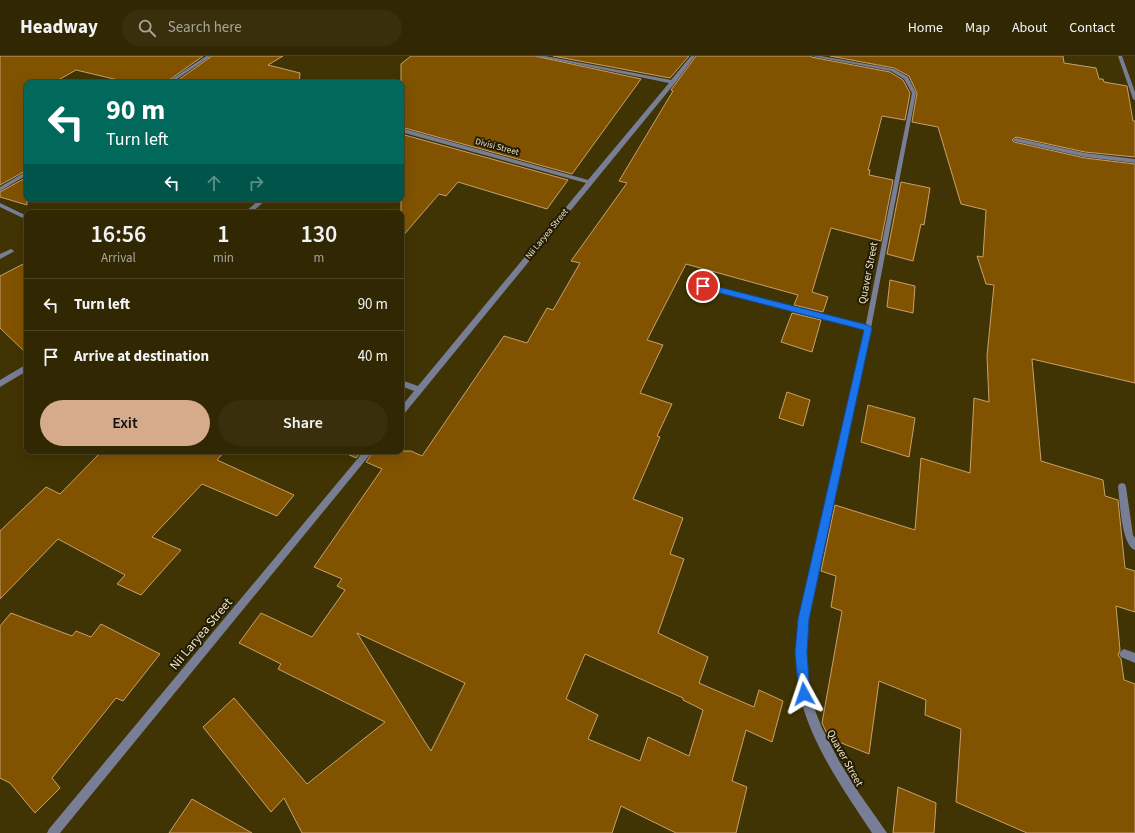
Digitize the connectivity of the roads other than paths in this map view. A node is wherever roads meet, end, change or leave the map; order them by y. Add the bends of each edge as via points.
1 (209, 56) edge
2 (538, 56) edge
3 (693, 56) edge
4 (813, 56) edge
5 (1120, 56) edge
6 (173, 80) edge
7 (673, 82) junction
8 (1135, 99) edge
9 (404, 131) edge
10 (1016, 140) dead end
11 (1135, 161) edge
12 (24, 175) edge
13 (589, 182) junction
14 (0, 189) edge
15 (260, 202) edge
16 (0, 205) edge
17 (251, 210) edge
18 (24, 217) edge
19 (11, 251) dead end
20 (0, 257) edge
21 (703, 286) dead end
22 (868, 328) junction
23 (24, 369) edge
24 (404, 383) edge
25 (0, 384) edge
26 (419, 390) junction
27 (404, 408) edge
28 (367, 454) edge
29 (1122, 487) dead end
30 (1135, 546) edge
31 (1124, 654) dead end
32 (1135, 658) edge
33 (53, 833) edge
34 (881, 833) edge

1 - 6 street
2 - 7 street
3 - 7 street, Nii Laryea Street
4 - 22 street, Quaver Street via 892,70 906,78 914,93
5 - 8 street
7 - 13 street, Nii Laryea Street
9 - 13 street, Divisi Street
10 - 11 street via 1085,155
12 - 14 street
13 - 26 street, Nii Laryea Street
15 - 17 street
16 - 18 street
19 - 20 street
21 - 22 street
22 - 34 street, Quaver Street via 804,619 801,653 804,694 822,743 850,791
23 - 25 street
24 - 26 street
26 - 27 street, Nii Laryea Street
28 - 33 street, Nii Laryea Street
29 - 30 street via 1129,536
31 - 32 street

